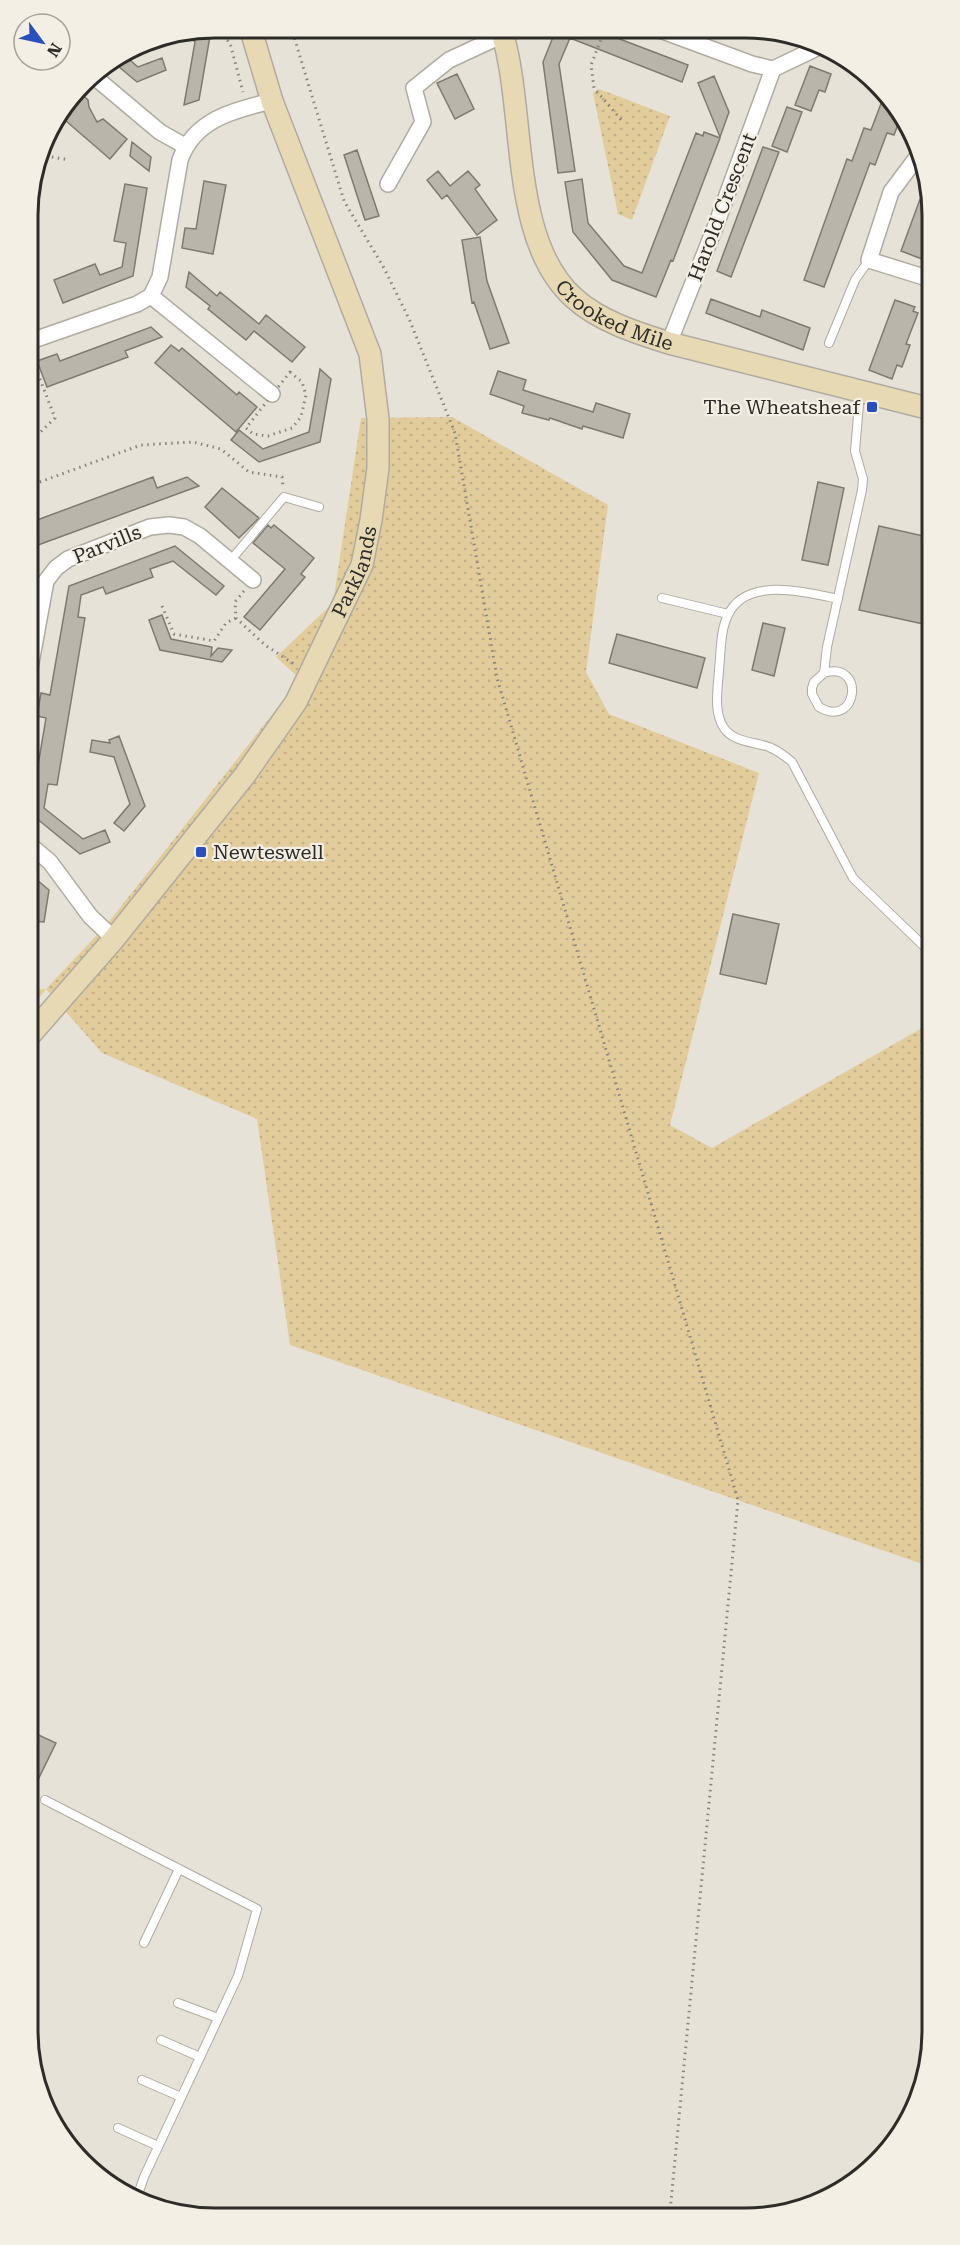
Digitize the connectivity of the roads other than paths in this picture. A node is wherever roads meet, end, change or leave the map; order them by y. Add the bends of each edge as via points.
1 (253, 38) edge
2 (491, 38) edge
3 (503, 38) edge
4 (682, 38) edge
5 (811, 51) edge
6 (773, 69) junction
7 (99, 81) edge
8 (272, 101) junction
9 (185, 146) junction
10 (914, 162) edge
11 (388, 184) dead end
12 (869, 260) junction
13 (922, 277) edge
14 (151, 296) junction
15 (38, 339) edge
16 (669, 343) junction
17 (829, 343) dead end
18 (860, 390) junction
19 (272, 394) dead end
20 (922, 402) edge
21 (319, 507) dead end
22 (230, 561) junction
23 (253, 580) road end
24 (38, 598) edge
25 (662, 598) dead end
26 (838, 599) junction
27 (728, 614) junction
28 (824, 673) junction
29 (38, 851) edge
30 (114, 939) junction
31 (922, 944) edge
32 (38, 1026) edge
33 (45, 1800) dead end
34 (179, 1869) junction
35 (144, 1944) dead end
36 (178, 2003) dead end
37 (218, 2018) junction
38 (161, 2040) dead end
39 (200, 2056) junction
40 (142, 2080) dead end
41 (181, 2097) junction
42 (118, 2128) dead end
43 (158, 2146) junction
44 (139, 2190) edge

1 - 8 street, Parklands
2 - 11 street via 449,60 414,88 423,122
3 - 16 street, Crooked Mile via 531,219 542,254 557,280 593,312 636,333
4 - 6 street
5 - 6 street
6 - 16 street, Harold Crescent
7 - 9 street via 160,132
8 - 9 street via 218,118 197,130
8 - 30 street, Parklands via 370,354 378,419 378,468 371,520 362,565 296,702 245,775
9 - 14 street via 160,277
10 - 12 street via 891,192
12 - 13 street
12 - 17 lane via 855,280
14 - 15 street
14 - 19 street
16 - 18 street, Crooked Mile
18 - 20 street, Crooked Mile
18 - 26 lane via 855,451 862,490
21 - 22 lane via 284,497
22 - 23 street, Parvills
22 - 24 street, Parvills via 184,527 150,527 68,559 56,568
25 - 27 lane
26 - 27 lane via 767,589 741,600
26 - 28 lane
27 - 31 lane via 717,707 723,728 731,736 782,753 792,762 853,878
28 - 28 lane via 814,681 815,701 825,711 839,711 853,695 851,682 836,671
29 - 30 street
30 - 32 street, Parklands
33 - 34 lane
34 - 35 lane
34 - 37 lane via 257,1909 238,1976
36 - 37 lane
37 - 39 lane
38 - 39 lane
39 - 41 lane
40 - 41 lane
41 - 43 lane
42 - 43 lane
43 - 44 lane

